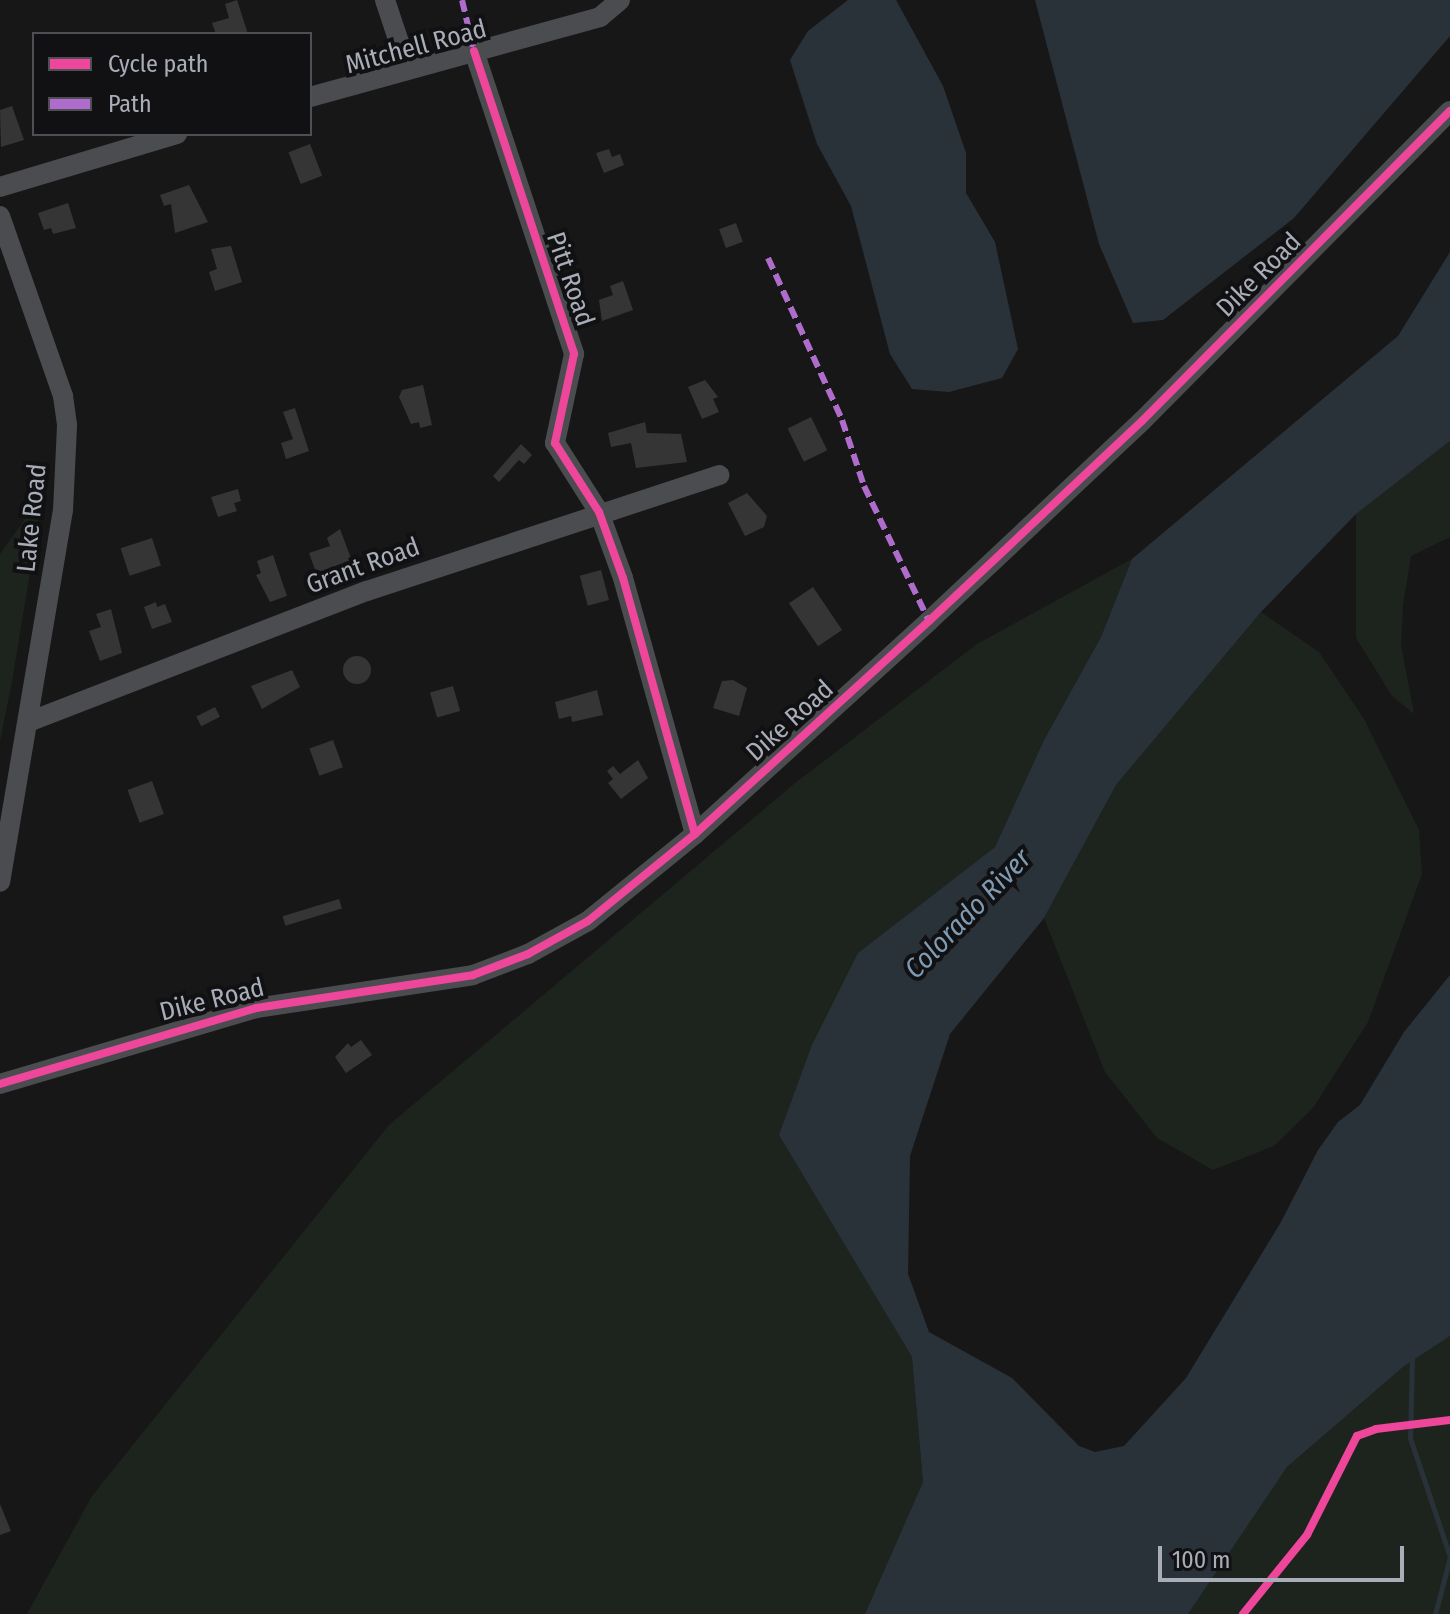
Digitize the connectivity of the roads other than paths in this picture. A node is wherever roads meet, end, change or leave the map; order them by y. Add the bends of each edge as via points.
1 (385, 0) edge
2 (620, 0) edge
3 (474, 51) junction
4 (408, 69) junction
5 (312, 96) edge
6 (1450, 111) edge
7 (170, 136) edge
8 (0, 187) edge
9 (0, 216) edge
10 (719, 475) dead end
11 (599, 512) junction
12 (31, 721) junction
13 (695, 834) junction
14 (0, 882) edge
15 (0, 1084) edge

1 - 4 street
2 - 3 street, Mitchell Road via 600,17
3 - 4 street, Mitchell Road
3 - 11 street, Pitt Road via 574,354 555,443
4 - 5 street, Mitchell Road
6 - 13 street, Dike Road via 1142,421
7 - 8 street
9 - 12 street, Lake Road via 63,396 67,426 63,510
10 - 11 street, Grant Road
11 - 12 street, Grant Road via 367,591
11 - 13 street, Pitt Road
12 - 14 street, Lake Road
13 - 15 street, Dike Road via 588,921 502,965 440,981 256,1008

